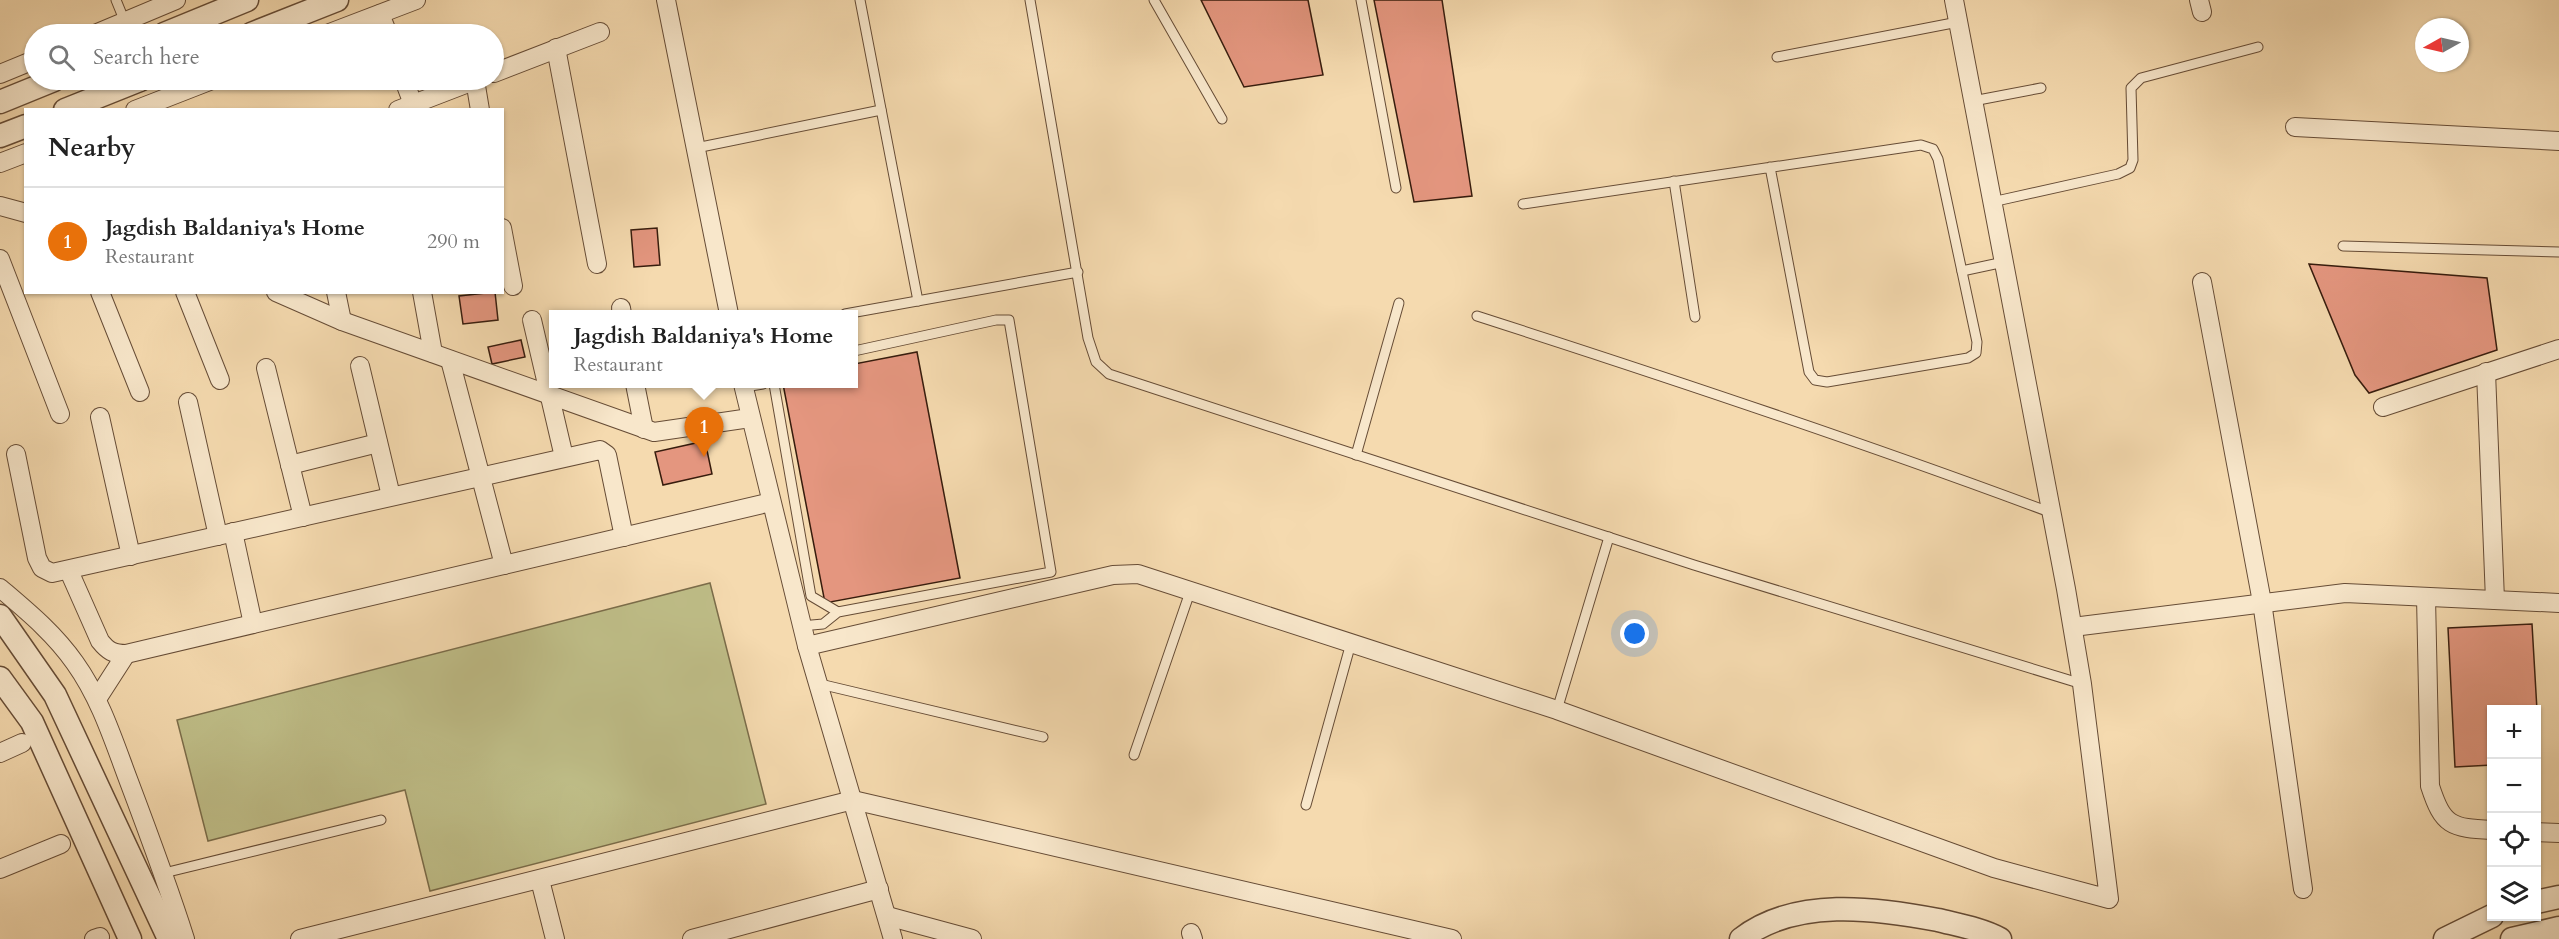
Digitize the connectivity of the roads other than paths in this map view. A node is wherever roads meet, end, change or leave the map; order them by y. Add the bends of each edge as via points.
1 (116, 0) edge
2 (176, 0) edge
3 (247, 0) edge
4 (337, 0) edge
5 (416, 0) edge
6 (666, 0) edge
7 (860, 0) edge
8 (1030, 0) edge
9 (1154, 0) edge
10 (1361, 0) edge
11 (1954, 0) edge
12 (380, 14) junction
13 (125, 22) junction
14 (1958, 22) junction
15 (120, 24) edge
16 (188, 24) edge
17 (276, 24) edge
18 (354, 24) edge
19 (384, 24) edge
20 (600, 32) dead end
21 (2258, 47) dead end
22 (556, 48) junction
23 (1777, 57) dead end
24 (24, 64) edge
25 (504, 69) edge
26 (0, 75) edge
27 (2041, 88) dead end
28 (29, 90) edge
29 (115, 90) edge
30 (186, 90) edge
31 (405, 90) edge
32 (449, 90) edge
33 (477, 90) edge
34 (1973, 101) junction
35 (0, 102) edge
36 (406, 107) edge
37 (70, 108) edge
38 (140, 108) edge
39 (480, 108) edge
40 (881, 110) junction
41 (1222, 119) dead end
42 (2295, 126) dead end
43 (24, 127) edge
44 (0, 136) edge
45 (2559, 141) edge
46 (696, 148) junction
47 (24, 154) edge
48 (0, 163) edge
49 (1770, 167) junction
50 (1674, 181) junction
51 (1396, 188) dead end
52 (1992, 202) junction
53 (1523, 204) dead end
54 (0, 206) edge
55 (24, 212) edge
56 (504, 239) edge
57 (2343, 246) dead end
58 (2559, 252) edge
59 (0, 260) edge
60 (2004, 262) junction
61 (597, 264) dead end
62 (1962, 271) junction
63 (1078, 272) junction
64 (2202, 282) dead end
65 (513, 286) dead end
66 (101, 294) edge
67 (187, 294) edge
68 (281, 294) edge
69 (336, 294) edge
70 (422, 294) edge
71 (918, 301) junction
72 (1399, 303) dead end
73 (728, 310) edge
74 (858, 313) edge
75 (1477, 316) dead end
76 (1695, 317) dead end
77 (532, 320) dead end
78 (342, 321) junction
79 (2559, 349) edge
80 (858, 350) edge
81 (433, 353) junction
82 (450, 360) junction
83 (360, 366) dead end
84 (266, 368) dead end
85 (2486, 372) junction
86 (219, 380) dead end
87 (636, 388) edge
88 (743, 388) edge
89 (775, 388) edge
90 (140, 392) dead end
91 (550, 396) junction
92 (188, 402) dead end
93 (2383, 407) dead end
94 (60, 414) dead end
95 (100, 417) dead end
96 (750, 418) junction
97 (644, 429) junction
98 (378, 444) junction
99 (16, 454) dead end
100 (1356, 455) junction
101 (564, 457) junction
102 (290, 465) junction
103 (481, 475) junction
104 (391, 496) junction
105 (771, 502) junction
106 (2052, 513) junction
107 (303, 517) junction
108 (225, 534) junction
109 (624, 537) junction
110 (1609, 537) junction
111 (131, 556) junction
112 (504, 565) junction
113 (69, 571) junction
114 (0, 588) edge
115 (1190, 592) junction
116 (2426, 597) junction
117 (2495, 600) junction
118 (2262, 602) junction
119 (2559, 603) edge
120 (838, 612) junction
121 (0, 615) edge
122 (254, 624) junction
123 (801, 626) junction
124 (2073, 627) junction
125 (1351, 643) junction
126 (807, 646) junction
127 (126, 654) junction
128 (0, 678) edge
129 (820, 684) junction
130 (2082, 684) junction
131 (97, 699) junction
132 (1557, 710) junction
133 (1043, 737) dead end
134 (22, 743) dead end
135 (0, 753) edge
136 (1134, 755) dead end
137 (853, 800) junction
138 (1306, 805) dead end
139 (381, 820) dead end
140 (2487, 830) edge
141 (2541, 832) edge
142 (2559, 833) edge
143 (61, 844) dead end
144 (0, 869) edge
145 (164, 873) junction
146 (540, 880) junction
147 (879, 889) junction
148 (2302, 889) dead end
149 (2559, 897) edge
150 (2541, 901) edge
151 (887, 916) junction
152 (2487, 918) edge
153 (2559, 928) edge
154 (130, 939) edge
155 (169, 939) edge
156 (185, 939) edge
157 (300, 939) edge
158 (555, 939) edge
159 (692, 939) edge
160 (893, 939) edge
161 (972, 939) edge
162 (1452, 939) edge
163 (1741, 939) edge
164 (2000, 939) edge
165 (2445, 939) edge
166 (2512, 939) edge

1 - 13 lane
2 - 13 street
3 - 16 street
4 - 17 street
5 - 12 street
6 - 46 street
7 - 40 lane
8 - 63 lane
9 - 41 lane
10 - 51 lane
11 - 14 street
12 - 18 street
12 - 19 street
13 - 15 street
14 - 23 lane
14 - 34 street
20 - 22 street
21 - 52 lane via 2141,78 2131,88 2130,168
22 - 25 street
22 - 61 street
24 - 26 street
27 - 34 lane
28 - 35 street
29 - 37 street
30 - 38 street
31 - 36 street
32 - 36 street
33 - 39 street
34 - 52 street
40 - 46 lane
40 - 71 lane
42 - 45 street
43 - 44 street
46 - 73 street
47 - 48 street
49 - 50 lane
49 - 62 lane via 1921,144 1933,149
49 - 62 lane via 1809,372 1815,380 1827,382 1968,358 1976,353
50 - 53 lane
50 - 76 lane
52 - 60 street
54 - 55 street
56 - 65 street
57 - 58 lane
59 - 94 street
60 - 62 lane
60 - 106 street
63 - 71 lane
63 - 100 lane via 1088,338 1096,362 1109,374
64 - 118 street
66 - 90 street
67 - 86 street
68 - 78 street
69 - 78 street
70 - 81 street
71 - 74 lane
72 - 100 lane
75 - 106 lane via 1708,391
77 - 91 street
78 - 81 street
79 - 85 street
80 - 120 lane via 1009,320 1051,572
81 - 82 street
82 - 91 street
82 - 103 street
83 - 98 street
84 - 102 street
85 - 93 street
85 - 117 street
87 - 97 street
88 - 96 street
89 - 120 lane via 811,596
91 - 97 street
91 - 101 street
92 - 108 street
95 - 111 street
96 - 97 street via 665,432
96 - 105 street
98 - 102 street
98 - 104 street
99 - 113 street via 37,558 42,568 52,573
100 - 110 lane
101 - 103 street
101 - 109 street via 605,451
102 - 107 street
103 - 104 street
103 - 112 street
104 - 107 street
105 - 109 street
105 - 123 street
106 - 124 street
107 - 108 street
108 - 111 street
108 - 122 street
109 - 112 street
110 - 130 lane
110 - 132 lane
111 - 113 street
112 - 122 street
113 - 127 street via 100,641 114,654
114 - 131 street via 58,642
115 - 125 street
115 - 126 street via 1138,574 1113,575
115 - 136 lane
116 - 117 street
116 - 118 street via 2345,593
116 - 140 street via 2430,786 2437,809 2448,821 2462,829
117 - 119 street
118 - 124 street
118 - 148 street
120 - 123 lane via 823,624
121 - 155 street via 55,695
122 - 127 street
123 - 126 street
124 - 130 street
125 - 132 street
125 - 138 lane
126 - 129 street
127 - 131 street
128 - 154 street via 32,722
129 - 133 lane
129 - 137 street
130 - 132 street via 2109,899 1994,868
131 - 145 street
134 - 135 street
137 - 146 street
137 - 147 street
137 - 162 street
139 - 145 lane
141 - 142 street
143 - 144 street
145 - 156 street
146 - 157 street
146 - 158 street
147 - 151 street
147 - 159 street
149 - 150 street
151 - 160 street
151 - 161 street
152 - 165 street
153 - 166 street
163 - 164 street via 1775,920 1839,908 1889,910 1947,922

